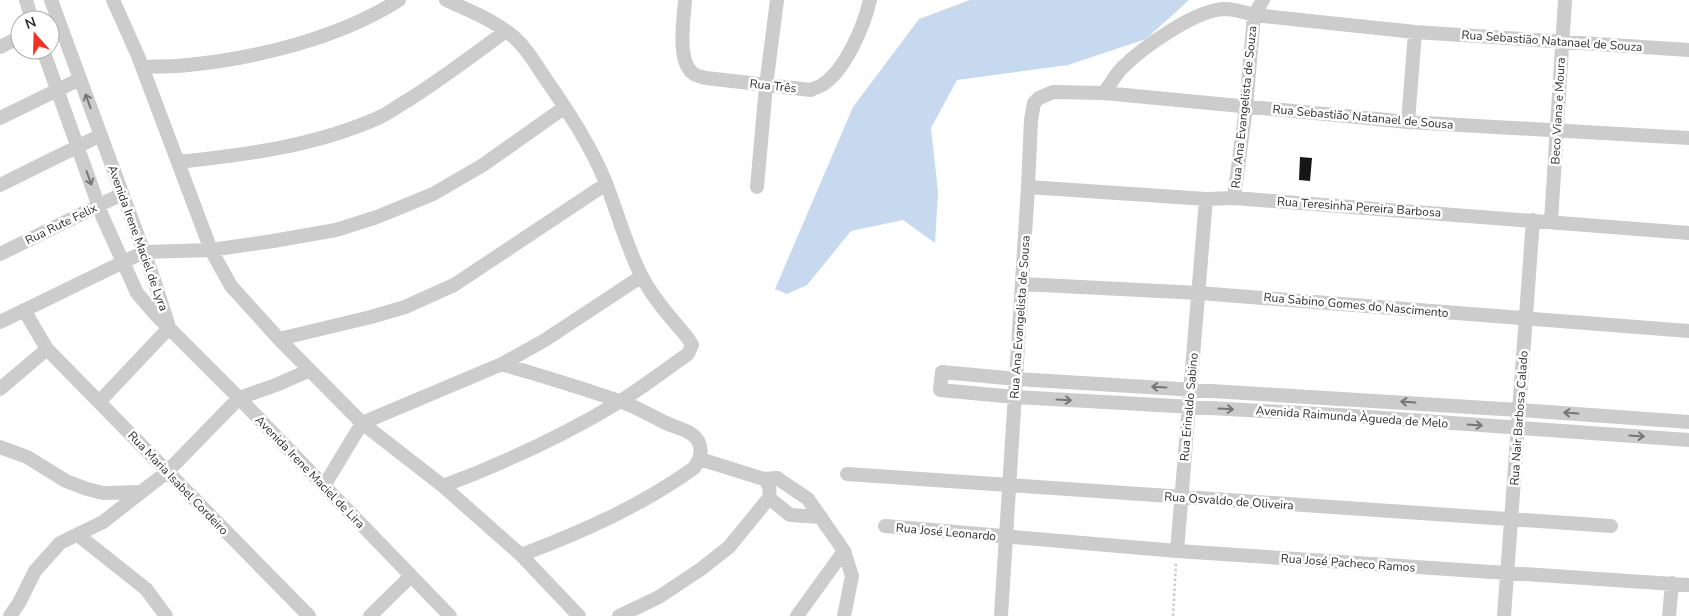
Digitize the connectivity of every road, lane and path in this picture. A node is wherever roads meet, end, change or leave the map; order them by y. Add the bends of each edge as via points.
1 (113, 0) edge
2 (399, 0) edge
3 (446, 0) edge
4 (686, 0) edge
5 (777, 0) edge
6 (870, 0) edge
7 (1263, 0) edge
8 (1565, 0) edge
9 (1254, 16) junction
10 (506, 31) junction
11 (1415, 32) junction
12 (60, 34) edge
13 (1562, 41) junction
14 (1689, 50) edge
15 (46, 60) edge
16 (142, 67) junction
17 (80, 79) junction
18 (766, 86) junction
19 (57, 90) junction
20 (1104, 92) junction
21 (1039, 98) joint
22 (565, 107) junction
23 (1246, 107) junction
24 (0, 118) edge
25 (1408, 122) junction
26 (1557, 131) junction
27 (101, 135) junction
28 (1689, 138) edge
29 (78, 146) junction
30 (178, 162) junction
31 (606, 184) junction
32 (0, 185) edge
33 (757, 187) dead end
34 (1028, 187) junction
35 (122, 194) junction
36 (1234, 198) junction
37 (1206, 199) junction
38 (99, 206) junction
39 (1533, 220) junction
40 (1551, 221) junction
41 (1689, 232) edge
42 (211, 250) junction
43 (144, 252) junction
44 (0, 254) edge
45 (123, 262) junction
46 (642, 276) junction
47 (1022, 284) junction
48 (1199, 293) junction
49 (24, 310) junction
50 (1526, 319) junction
51 (0, 322) edge
52 (170, 328) junction
53 (1689, 331) edge
54 (279, 339) junction
55 (47, 349) junction
56 (502, 364) junction
57 (310, 370) junction
58 (1017, 379) junction
59 (0, 389) edge
60 (1190, 389) junction
61 (1015, 397) junction
62 (239, 398) junction
63 (1354, 399) junction
64 (620, 401) junction
65 (99, 402) junction
66 (1188, 407) junction
67 (1519, 410) junction
68 (1354, 416) junction
69 (1689, 422) edge
70 (362, 423) junction
71 (1518, 428) junction
72 (1689, 440) edge
73 (0, 447) edge
74 (700, 460) junction
75 (167, 472) junction
76 (846, 474) dead end
77 (764, 479) junction
78 (324, 486) junction
79 (443, 486) junction
80 (1010, 486) junction
81 (141, 492) junction
82 (769, 498) junction
83 (1181, 498) junction
84 (821, 517) junction
85 (1511, 520) junction
86 (885, 526) dead end
87 (1611, 526) dead end
88 (78, 535) junction
89 (1006, 538) junction
90 (1177, 551) junction
91 (844, 552) junction
92 (521, 555) junction
93 (1507, 574) junction
94 (411, 576) junction
95 (1672, 583) junction
96 (1689, 585) edge
97 (10, 616) edge
98 (166, 616) edge
99 (309, 616) edge
100 (370, 616) edge
101 (450, 616) edge
102 (579, 616) edge
103 (619, 616) edge
104 (797, 616) edge
105 (844, 616) edge
106 (1001, 616) edge
107 (1173, 616) edge
108 (1504, 616) edge
109 (1669, 616) edge

1 - 16 street
2 - 16 street via 347,26 299,43 248,56 188,65
3 - 10 street
4 - 18 street, Rua Três via 684,58 694,74
5 - 18 street
6 - 18 street, Rua Três via 841,66 832,77 811,90
7 - 9 street, Rua Ana Evangelista de Souza
8 - 13 street, Beco Viana e Moura
9 - 11 street, Rua Ana Evangelista de Souza
9 - 20 street via 1236,9 1223,9 1188,22 1122,68
9 - 23 street, Rua Ana Evangelista de Souza
10 - 22 street via 528,52
10 - 30 street via 439,80 379,118 289,146
11 - 13 street, Rua Sebastião Natanael de Souza
11 - 25 street
12 - 17 street, Avenida Irene Maciel de Lyra
13 - 14 street, Rua Sebastião Natanael de Souza
13 - 26 street, Beco Viana e Moura
15 - 19 street, Avenida Irene Maciel de Lyra
16 - 30 street
17 - 19 street
27 -> 17 street, Avenida Irene Maciel de Lyra
18 - 33 street
19 - 24 street
19 - 29 street, Avenida Irene Maciel de Lyra
20 - 21 street, Rua Sebastião Natanael de Sousa via 1052,92
20 - 23 street, Rua Sebastião Natanael de Sousa
21 - 34 street, Rua Ana Evangelista de Sousa via 1034,103 1031,120
22 - 31 street
22 - 42 street via 483,165 433,194 377,217 336,230
23 - 25 street, Rua Sebastião Natanael de Sousa
23 - 36 street, Rua Ana Evangelista de Souza
25 - 26 street, Rua Sebastião Natanael de Sousa
26 - 28 street, Rua Sebastião Natanael de Sousa
26 - 40 street, Beco Viana e Moura
27 - 29 street
27 - 35 street, Avenida Irene Maciel de Lyra
29 - 32 street
29 -> 38 street, Avenida Irene Maciel de Lyra
30 - 42 street
31 - 46 street
31 - 54 street via 454,285 404,307
34 - 37 street, Rua Teresinha Pereira Barbosa
34 - 47 street, Rua Ana Evangelista de Sousa
35 - 38 street, Rua Rute Felix
35 - 43 street, Avenida Irene Maciel de Lyra
36 - 37 street, Rua Teresinha Pereira Barbosa
36 - 39 street, Rua Teresinha Pereira Barbosa
37 - 48 street, Rua Erinaldo Sabino
38 - 44 street, Rua Rute Felix
38 - 45 street, Avenida Irene Maciel de Lyra
39 - 40 street, Rua Teresinha Pereira Barbosa
39 - 50 street, Rua Nair Barbosa Calado
40 - 41 street, Rua Teresinha Pereira Barbosa
42 - 43 street
42 - 54 street via 231,286
43 - 45 street
43 - 52 street, Avenida Irene Maciel de Lyra
45 - 49 street
45 - 52 street, Avenida Irene Maciel de Lyra via 137,294
46 - 56 street via 545,340
46 - 64 street via 657,301 692,345 688,354
47 - 48 street, Rua Sabino Gomes do Nascimento
47 - 58 street, Rua Ana Evangelista de Sousa
48 - 50 street, Rua Sabino Gomes do Nascimento
48 - 60 street, Rua Erinaldo Sabino
49 - 51 street
49 - 55 street, Rua Maria Isabel Cordeiro
50 - 53 street, Rua Sabino Gomes do Nascimento
50 - 67 street, Rua Nair Barbosa Calado
52 - 62 street, Avenida Irene Maciel de Lira
52 - 65 street
54 - 57 street
55 - 59 street
55 - 65 street, Rua Maria Isabel Cordeiro
56 - 64 street
56 - 70 street
57 - 62 street
57 - 70 street
60 -> 58 street, Avenida Raimunda Àgueda de Melo
58 - 61 street, Rua Ana Evangelista de Sousa
58 - 61 street, Avenida Raimunda Àgueda de Melo via 942,372 940,390
60 - 63 street, Avenida Raimunda Àgueda de Melo
60 - 66 street, Rua Erinaldo Sabino
61 -> 66 street, Avenida Raimunda Àgueda de Melo
61 - 80 street, Rua Ana Evangelista de Sousa
62 - 75 street
62 - 78 street, Avenida Irene Maciel de Lira
67 -> 63 street, Avenida Raimunda Àgueda de Melo
63 - 68 street
64 - 74 street via 688,432 699,442
64 - 79 street via 500,464
65 - 75 street, Rua Maria Isabel Cordeiro
66 -> 68 street, Avenida Raimunda Àgueda de Melo
66 - 83 street, Rua Erinaldo Sabino
69 -> 67 street, Avenida Raimunda Àgueda de Melo
67 - 71 street, Rua Nair Barbosa Calado
68 -> 71 street, Avenida Raimunda Àgueda de Melo
70 - 78 street
70 - 79 street
71 -> 72 street, Avenida Raimunda Àgueda de Melo
71 - 85 street, Rua Nair Barbosa Calado
73 - 81 street via 27,457 66,481 87,489 103,493
74 - 77 street
74 - 92 street via 694,468 636,505 567,538
75 - 81 street
75 - 99 street, Rua Maria Isabel Cordeiro
76 - 80 street, Rua Osvaldo de Oliveira
77 - 82 street via 770,490
77 - 84 street via 777,478 808,499
78 - 94 street, Avenida Irene Maciel de Lira
79 - 92 street
80 - 83 street, Rua Osvaldo de Oliveira
80 - 89 street, Rua Ana Evangelista de Sousa
81 - 88 street via 103,522
82 - 84 street via 790,515
82 - 103 street via 729,547 659,597
83 - 85 street, Rua Osvaldo de Oliveira
83 - 90 street, Rua Erinaldo Sabino
84 - 91 street
85 - 87 street, Rua Osvaldo de Oliveira
85 - 93 street, Rua Nair Barbosa Calado
86 - 89 street, Rua José Leonardo
88 - 97 street via 60,543 35,571
88 - 98 street via 146,588
89 - 90 street, Rua José Pacheco Ramos
89 - 106 street
90 - 93 street, Rua José Pacheco Ramos
90 - 107 path
91 - 104 street
91 - 105 street via 852,576
92 - 102 street
93 - 95 street, Rua José Pacheco Ramos
93 - 108 street, Rua Nair Barbosa Calado
94 - 100 street
94 - 101 street, Avenida Irene Maciel de Lira
95 - 96 street, Rua José Pacheco Ramos
95 - 109 street

